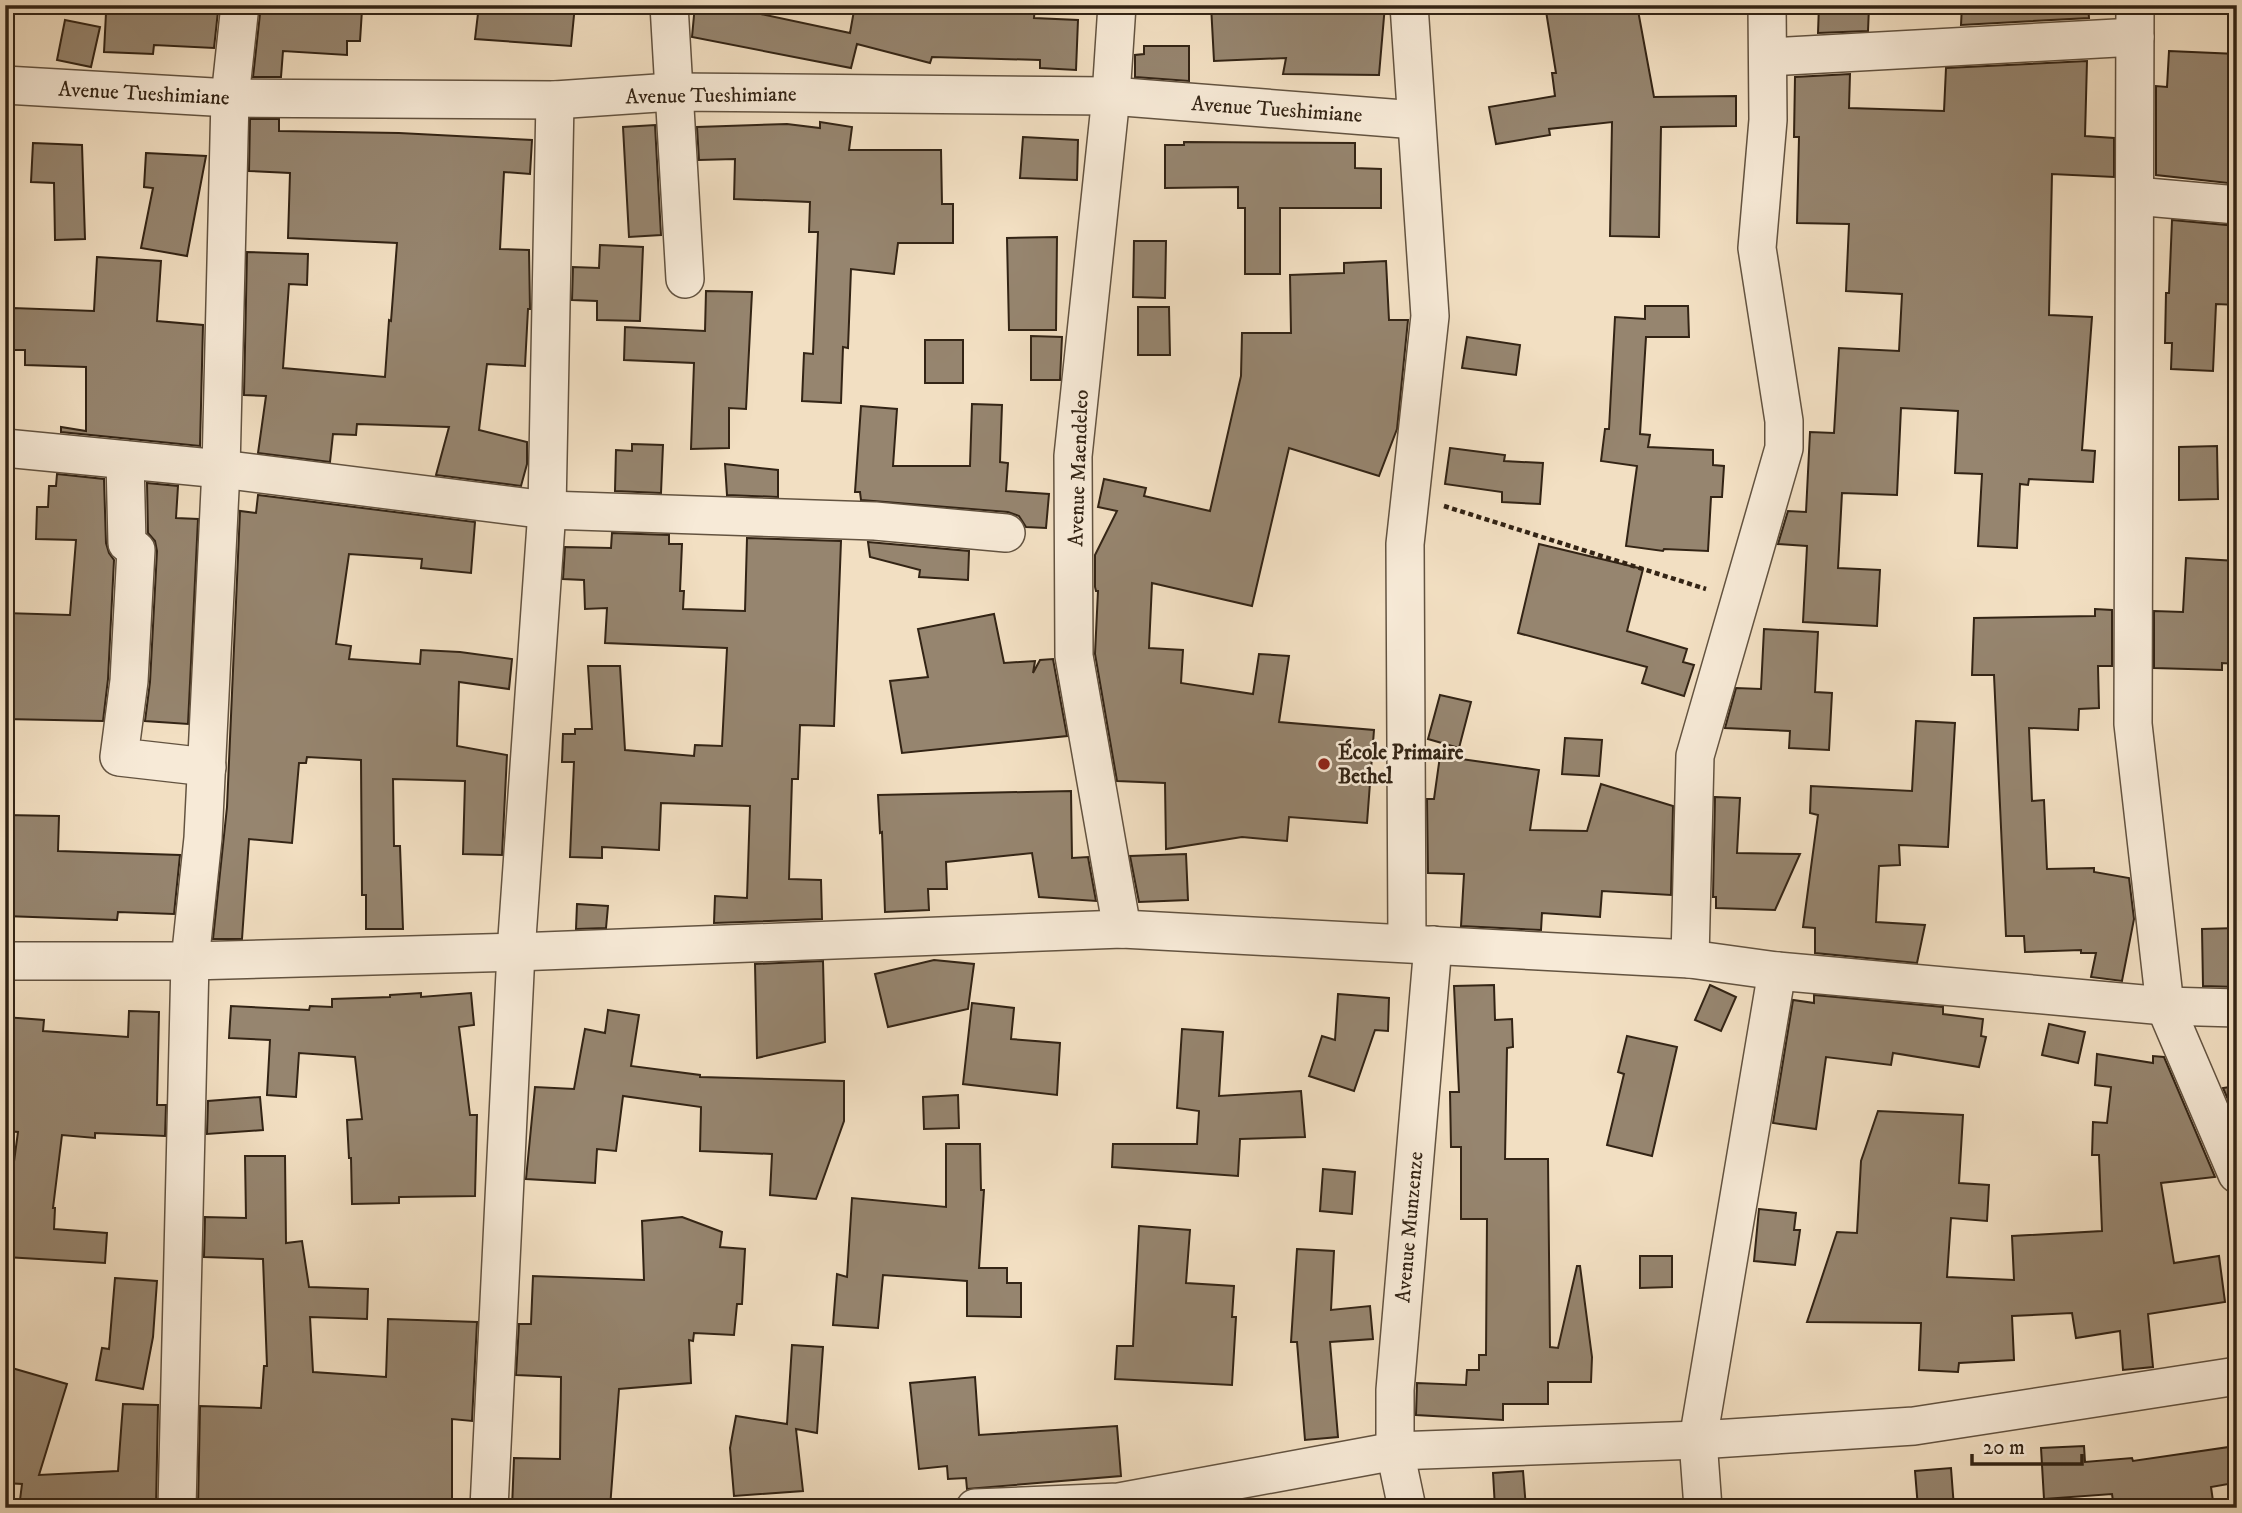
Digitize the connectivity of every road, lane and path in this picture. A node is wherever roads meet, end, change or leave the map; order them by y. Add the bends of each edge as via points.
1 (240, 5) edge
2 (669, 5) edge
3 (1117, 5) edge
4 (1409, 5) edge
5 (1767, 5) edge
6 (2135, 21) edge
7 (1768, 57) junction
8 (5, 85) edge
9 (672, 92) junction
10 (1111, 96) junction
11 (230, 98) junction
12 (555, 100) junction
13 (1416, 120) junction
14 (2135, 196) junction
15 (2237, 205) edge
16 (685, 279) dead end
17 (5, 448) edge
18 (125, 460) junction
19 (222, 469) junction
20 (1411, 496) junction
21 (547, 510) junction
22 (1006, 533) dead end
23 (1740, 600) junction
24 (207, 768) junction
25 (1122, 929) junction
26 (1420, 944) junction
27 (516, 952) junction
28 (1690, 960) junction
29 (5, 961) edge
30 (190, 961) junction
31 (1777, 971) junction
32 (2165, 1006) junction
33 (2237, 1008) edge
34 (2237, 1174) edge
35 (2237, 1376) edge
36 (1698, 1440) junction
37 (1395, 1451) junction
38 (1120, 1505) edge
39 (177, 1508) edge
40 (489, 1508) edge
41 (975, 1508) edge
42 (1406, 1508) edge
43 (1703, 1508) edge

1 - 11 street
2 - 9 street
3 - 10 street, Avenue Maendeleo
4 - 13 street, Avenue Munzenze
5 - 7 street
6 - 7 street
6 - 14 street
7 - 23 street via 1768,120 1757,248 1784,448
8 - 11 street, Avenue Tueshimiane
9 - 10 street, Avenue Tueshimiane
9 - 12 street, Avenue Tueshimiane
9 - 16 street
10 - 13 street, Avenue Tueshimiane
10 - 25 street, Avenue Maendeleo via 1073,456 1074,656
11 - 12 street, Avenue Tueshimiane
11 - 19 street
12 - 21 street
13 - 20 street, Avenue Munzenze via 1430,323
14 - 15 street
14 - 32 street via 2132,706
17 - 18 street
18 - 19 street
18 - 24 street via 127,543 136,550 129,681 119,757
19 - 21 street
19 - 24 street
20 - 23 path
20 - 26 street, Avenue Munzenze via 1405,559
21 - 22 street via 875,521
21 - 27 street
23 - 28 street via 1695,756
24 - 30 street
25 - 26 street
25 - 27 street
26 - 28 street
26 - 37 street, Avenue Munzenze
27 - 30 street
27 - 40 street
28 - 31 street
29 - 30 street
30 - 39 street
31 - 32 street
31 - 36 street
32 - 33 street
32 - 34 street
35 - 36 street via 1914,1426
36 - 37 street
36 - 43 street
37 - 38 street
37 - 42 street, Avenue Munzenze
38 - 41 street

